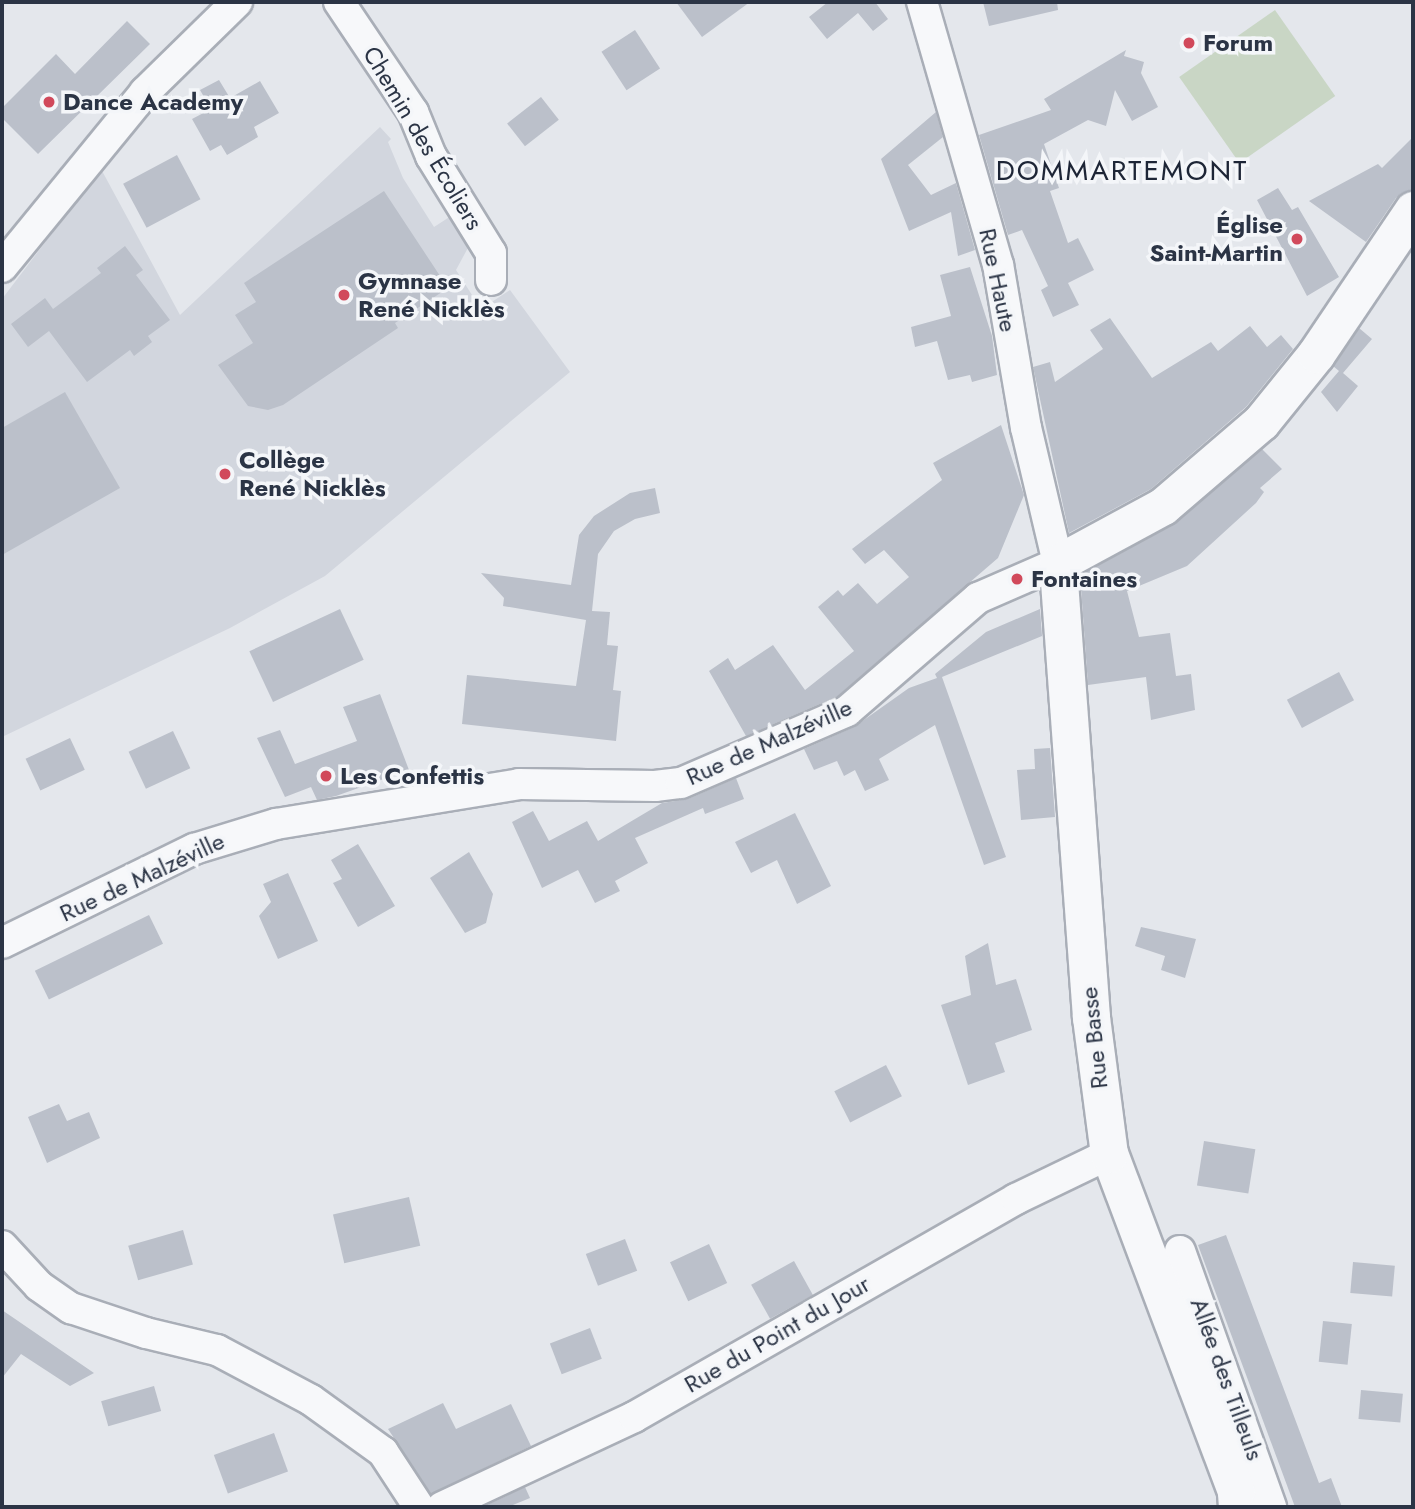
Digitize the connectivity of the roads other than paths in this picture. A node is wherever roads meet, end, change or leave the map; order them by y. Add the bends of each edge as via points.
1 (237, 2) edge
2 (339, 2) edge
3 (922, 2) edge
4 (1413, 209) edge
5 (2, 267) edge
6 (491, 280) dead end
7 (1058, 563) junction
8 (2, 943) edge
9 (1109, 1154) junction
10 (2, 1246) edge
11 (1180, 1251) dead end
12 (1242, 1502) edge
13 (419, 1507) edge
14 (442, 1507) edge
15 (1271, 1507) edge

1 - 5 street via 145,92
2 - 6 street, Chemin des Écoliers via 413,112 431,156 491,253
3 - 7 street, Rue Haute via 998,265 1026,428
4 - 7 street via 1316,354 1261,422 1163,506
7 - 8 street, Rue de Malzéville via 978,598 847,711 681,783 519,784 276,824 194,849
7 - 9 street, Rue Basse via 1091,1017
9 - 12 street, Rue Basse
9 - 14 street, Rue du Point du Jour via 1004,1205 634,1417
10 - 13 street via 53,1297 146,1334 217,1350 311,1400 383,1452
11 - 15 street, Allée des Tilleuls

